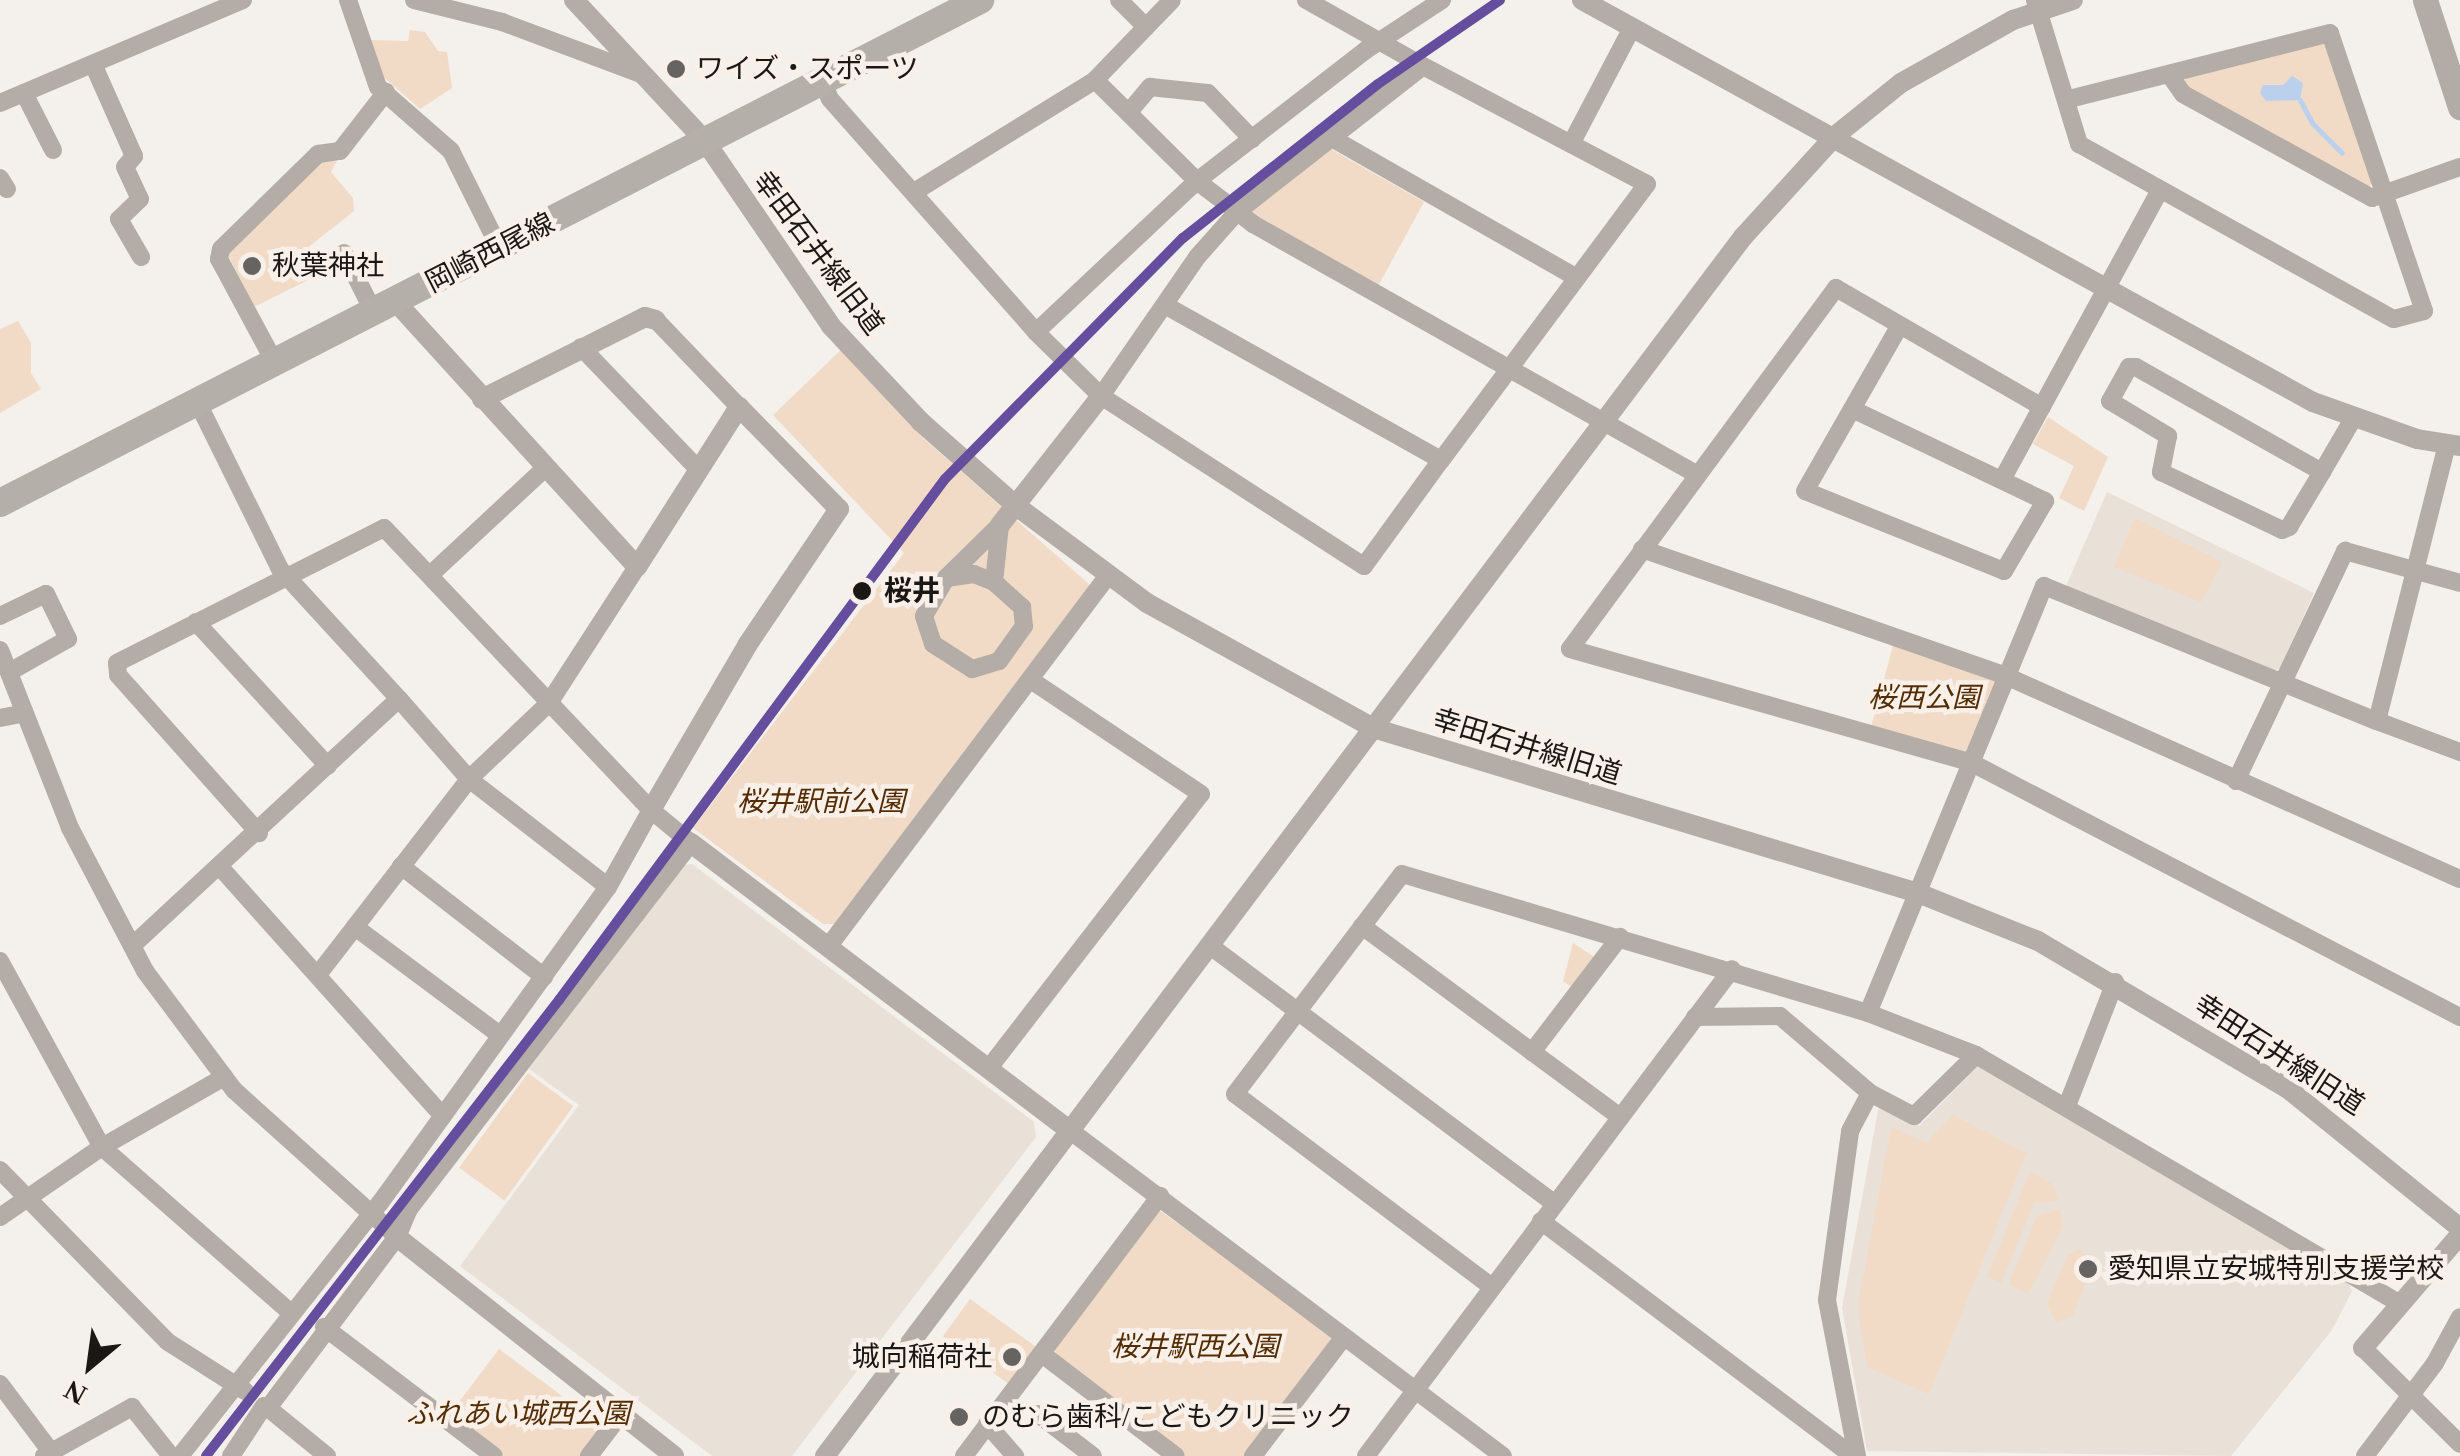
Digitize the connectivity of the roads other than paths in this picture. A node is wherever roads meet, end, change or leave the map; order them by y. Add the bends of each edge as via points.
1 (243, 0) edge
2 (348, 0) edge
3 (414, 0) edge
4 (574, 0) edge
5 (1119, 0) edge
6 (1172, 0) edge
7 (1306, 0) edge
8 (1442, 0) edge
9 (1582, 0) edge
10 (2074, 0) edge
11 (2424, 0) edge
12 (975, 2) edge
13 (2036, 5) edge
14 (1146, 27) junction
15 (1632, 28) junction
16 (1379, 41) junction
17 (93, 64) junction
18 (1422, 66) junction
19 (2168, 74) junction
20 (644, 76) junction
21 (1094, 80) junction
22 (823, 82) junction
23 (386, 92) junction
24 (24, 93) junction
25 (2066, 100) junction
26 (0, 103) edge
27 (2460, 107) edge
28 (1129, 112) junction
29 (1835, 136) junction
30 (1330, 137) junction
31 (1252, 138) junction
32 (705, 141) junction
33 (1571, 144) junction
34 (54, 150) dead end
35 (2460, 167) edge
36 (1197, 181) junction
37 (2160, 190) junction
38 (914, 192) junction
39 (2388, 192) junction
40 (1237, 212) junction
41 (500, 248) junction
42 (344, 253) dead end
43 (141, 257) dead end
44 (1577, 278) junction
45 (2107, 291) junction
46 (1167, 306) junction
47 (385, 308) junction
48 (656, 320) joint
49 (1900, 325) junction
50 (1036, 332) junction
51 (581, 347) junction
52 (275, 363) junction
53 (1508, 370) junction
54 (1101, 396) junction
55 (482, 399) junction
56 (198, 403) junction
57 (738, 407) junction
58 (2042, 407) junction
59 (1852, 410) junction
60 (2353, 419) junction
61 (1604, 422) junction
62 (2453, 445) edge
63 (1441, 460) junction
64 (545, 468) junction
65 (698, 469) junction
66 (2322, 472) junction
67 (1696, 474) junction
68 (2003, 478) junction
69 (0, 504) edge
70 (1016, 505) junction
71 (1000, 525) junction
72 (1642, 549) junction
73 (637, 567) junction
74 (2417, 570) junction
75 (430, 575) junction
76 (287, 576) junction
77 (1107, 576) junction
78 (946, 578) junction
79 (994, 582) junction
80 (2460, 583) edge
81 (0, 616) edge
82 (196, 622) junction
83 (0, 650) edge
84 (11, 672) junction
85 (2006, 676) junction
86 (1032, 681) junction
87 (2282, 683) junction
88 (399, 699) junction
89 (549, 702) junction
90 (25, 713) junction
91 (0, 718) edge
92 (2377, 720) junction
93 (1373, 728) junction
94 (2460, 752) edge
95 (1972, 763) junction
96 (328, 766) junction
97 (469, 779) junction
98 (2236, 781) junction
99 (651, 810) junction
100 (258, 833) junction
101 (691, 843) junction
102 (401, 866) junction
103 (221, 868) junction
104 (2460, 879) edge
105 (608, 887) junction
106 (1918, 893) junction
107 (1362, 926) junction
108 (355, 928) junction
109 (1620, 938) junction
110 (1209, 945) junction
111 (133, 946) junction
112 (828, 947) junction
113 (1732, 969) junction
114 (320, 972) junction
115 (3, 974) edge
116 (544, 976) junction
117 (2115, 982) junction
118 (1297, 1012) junction
119 (1868, 1013) junction
120 (2460, 1017) edge
121 (1695, 1018) junction
122 (500, 1035) junction
123 (1532, 1052) junction
124 (1976, 1055) junction
125 (990, 1068) junction
126 (224, 1077) junction
127 (1870, 1093) junction
128 (2067, 1106) junction
129 (442, 1115) junction
130 (1620, 1116) junction
131 (1068, 1129) junction
132 (102, 1146) junction
133 (0, 1170) edge
134 (1160, 1196) junction
135 (25, 1200) junction
136 (1554, 1203) junction
137 (368, 1216) junction
138 (0, 1217) edge
139 (1541, 1221) junction
140 (2460, 1231) edge
141 (396, 1237) junction
142 (1492, 1287) junction
143 (2401, 1304) junction
144 (291, 1313) junction
145 (2460, 1317) edge
146 (324, 1326) junction
147 (1344, 1337) junction
148 (2363, 1348) joint
149 (1042, 1354) junction
150 (0, 1384) edge
151 (241, 1388) junction
152 (1416, 1390) junction
153 (2408, 1400) junction
154 (266, 1407) junction
155 (621, 1414) junction
156 (1038, 1414) dead end
157 (988, 1424) junction
158 (2460, 1444) edge
159 (49, 1455) edge
160 (1089, 1455) edge
161 (171, 1456) edge
162 (180, 1456) edge
163 (231, 1456) edge
164 (327, 1456) edge
165 (494, 1456) edge
166 (589, 1456) edge
167 (674, 1456) edge
168 (825, 1456) edge
169 (964, 1456) edge
170 (1015, 1456) edge
171 (1176, 1456) edge
172 (1254, 1456) edge
173 (1366, 1456) edge
174 (1503, 1456) edge
175 (1855, 1456) edge
176 (2365, 1456) edge

1 - 17 street
2 - 23 street via 378,87
3 - 20 street via 502,22
4 - 20 street, 幸田石井線旧道
5 - 14 street
6 - 14 street
7 - 16 street
8 - 16 street
9 - 15 street
10 - 13 street
11 - 27 main road
12 - 22 main road, 岡崎西尾線
13 - 25 street
13 - 29 street via 1917,73
14 - 21 street
15 - 29 street
15 - 33 street
16 - 18 street
16 - 31 street
17 - 24 street
17 - 43 street via 134,156 126,168 140,199 119,219
18 - 30 street
18 - 33 street
19 - 25 street
19 - 39 street via 2183,94 2364,195
19 - 39 street via 2330,32
20 - 32 street, 幸田石井線旧道
21 - 28 street
21 - 38 street
22 - 32 main road, 岡崎西尾線
22 - 38 street via 830,100
23 - 41 street via 452,151
23 - 52 street via 340,150 318,154 221,249 220,260
24 - 26 street
24 - 34 street
25 - 37 street via 2079,144
28 - 31 street via 1150,87 1208,93
28 - 36 street
29 - 45 street
29 - 61 street via 1743,237
30 - 40 street
30 - 44 street
31 - 36 street
32 - 41 main road, 岡崎西尾線
32 - 70 street, 幸田石井線旧道 via 831,326 921,422
33 - 44 street via 1647,184
35 - 39 street
36 - 40 street
36 - 50 street
37 - 39 street via 2401,320 2426,307
37 - 45 street
38 - 50 street
40 - 46 street
40 - 53 street
41 - 47 main road, 岡崎西尾線
42 - 47 street
44 - 53 street
45 - 58 street
45 - 60 street
46 - 54 street
46 - 63 street
47 - 52 main road, 岡崎西尾線
47 - 55 street
48 - 51 street via 645,317
48 - 57 street
49 - 58 street
49 - 59 street
49 - 67 street via 1836,288
50 - 54 street
51 - 55 street
51 - 65 street
52 - 56 main road, 岡崎西尾線
53 - 61 street
53 - 63 street
54 - 63 street via 1364,566
54 - 70 street
55 - 64 street
56 - 69 main road, 岡崎西尾線
56 - 76 street
57 - 65 street
57 - 99 street via 840,509 748,644
58 - 68 street
59 - 68 street
59 - 68 street via 1805,491 2004,571 2044,501
60 - 62 street
60 - 66 street
61 - 67 street
61 - 93 street
62 - 74 street
64 - 73 street
64 - 75 street
65 - 73 street
66 - 66 street via 2282,530 2161,472 2168,436 2110,401 2129,367 2136,368
67 - 72 street
70 - 71 street
70 - 77 street, 幸田石井線旧道
71 - 78 street
71 - 79 street
72 - 85 street
72 - 95 street via 1570,649
73 - 89 street
74 - 80 street
74 - 87 street via 2344,551
74 - 92 street
75 - 76 street via 384,528
75 - 89 street
76 - 82 street
76 - 88 street
77 - 86 street
77 - 93 street, 幸田石井線旧道 via 1208,642
78 - 79 street via 974,574
78 - 79 street via 927,604 927,633 972,669 999,661 1024,626 1022,607
81 - 84 street via 46,594 68,638
82 - 96 street
82 - 100 street via 118,662 116,672
83 - 84 street
84 - 90 street
85 - 87 street via 2044,586
85 - 95 street
85 - 98 street
86 - 112 street
86 - 125 street via 1201,794
87 - 92 street
87 - 98 street
88 - 96 street
88 - 97 street
89 - 97 street
89 - 99 street
90 - 91 street
90 - 111 street via 70,828
92 - 94 street
93 - 106 street, 幸田石井線旧道
93 - 110 street
95 - 106 street
95 - 120 street
96 - 100 street
97 - 102 street
97 - 105 street
98 - 104 street
99 - 101 street
99 - 105 street
100 - 103 street
101 - 112 street
101 - 141 street via 408,1209
102 - 108 street
102 - 116 street
103 - 111 street
103 - 114 street
105 - 116 street
106 - 117 street, 幸田石井線旧道
106 - 119 street
107 - 109 street via 1402,874
107 - 118 street
107 - 123 street
108 - 114 street
108 - 122 street
109 - 113 street
109 - 123 street
110 - 118 street
110 - 131 street
111 - 126 street
112 - 125 street
113 - 119 street
113 - 121 street
114 - 129 street
115 - 132 street
116 - 122 street
117 - 128 street
117 - 140 street, 幸田石井線旧道 via 2287,1088
118 - 136 street
118 - 142 street via 1235,1094
119 - 124 street
121 - 127 street via 1780,1016
121 - 130 street
122 - 129 street
123 - 130 street
124 - 127 street via 1914,1116
124 - 128 street
125 - 131 street
126 - 132 street
126 - 137 street
127 - 175 street via 1850,1131 1826,1300
128 - 143 street
129 - 137 street
130 - 136 street
131 - 134 street
131 - 168 street
132 - 135 street
132 - 144 street
133 - 135 street
134 - 147 street
134 - 149 street
135 - 138 street
135 - 151 street via 168,1342
136 - 139 street
137 - 141 street
137 - 144 street
139 - 142 street
139 - 175 street
140 - 143 street
141 - 146 street
141 - 155 street
142 - 152 street
143 - 148 street
144 - 151 street
145 - 153 street
146 - 154 street
146 - 165 street
147 - 152 street
147 - 172 street
148 - 153 street
149 - 157 street
149 - 171 street
150 - 159 street
151 - 162 street
152 - 173 street
152 - 174 street
153 - 158 street
153 - 176 street
154 - 163 street
154 - 164 street
155 - 166 street
155 - 167 street
156 - 160 street
157 - 169 street
157 - 170 street
159 - 161 street via 132,1408

